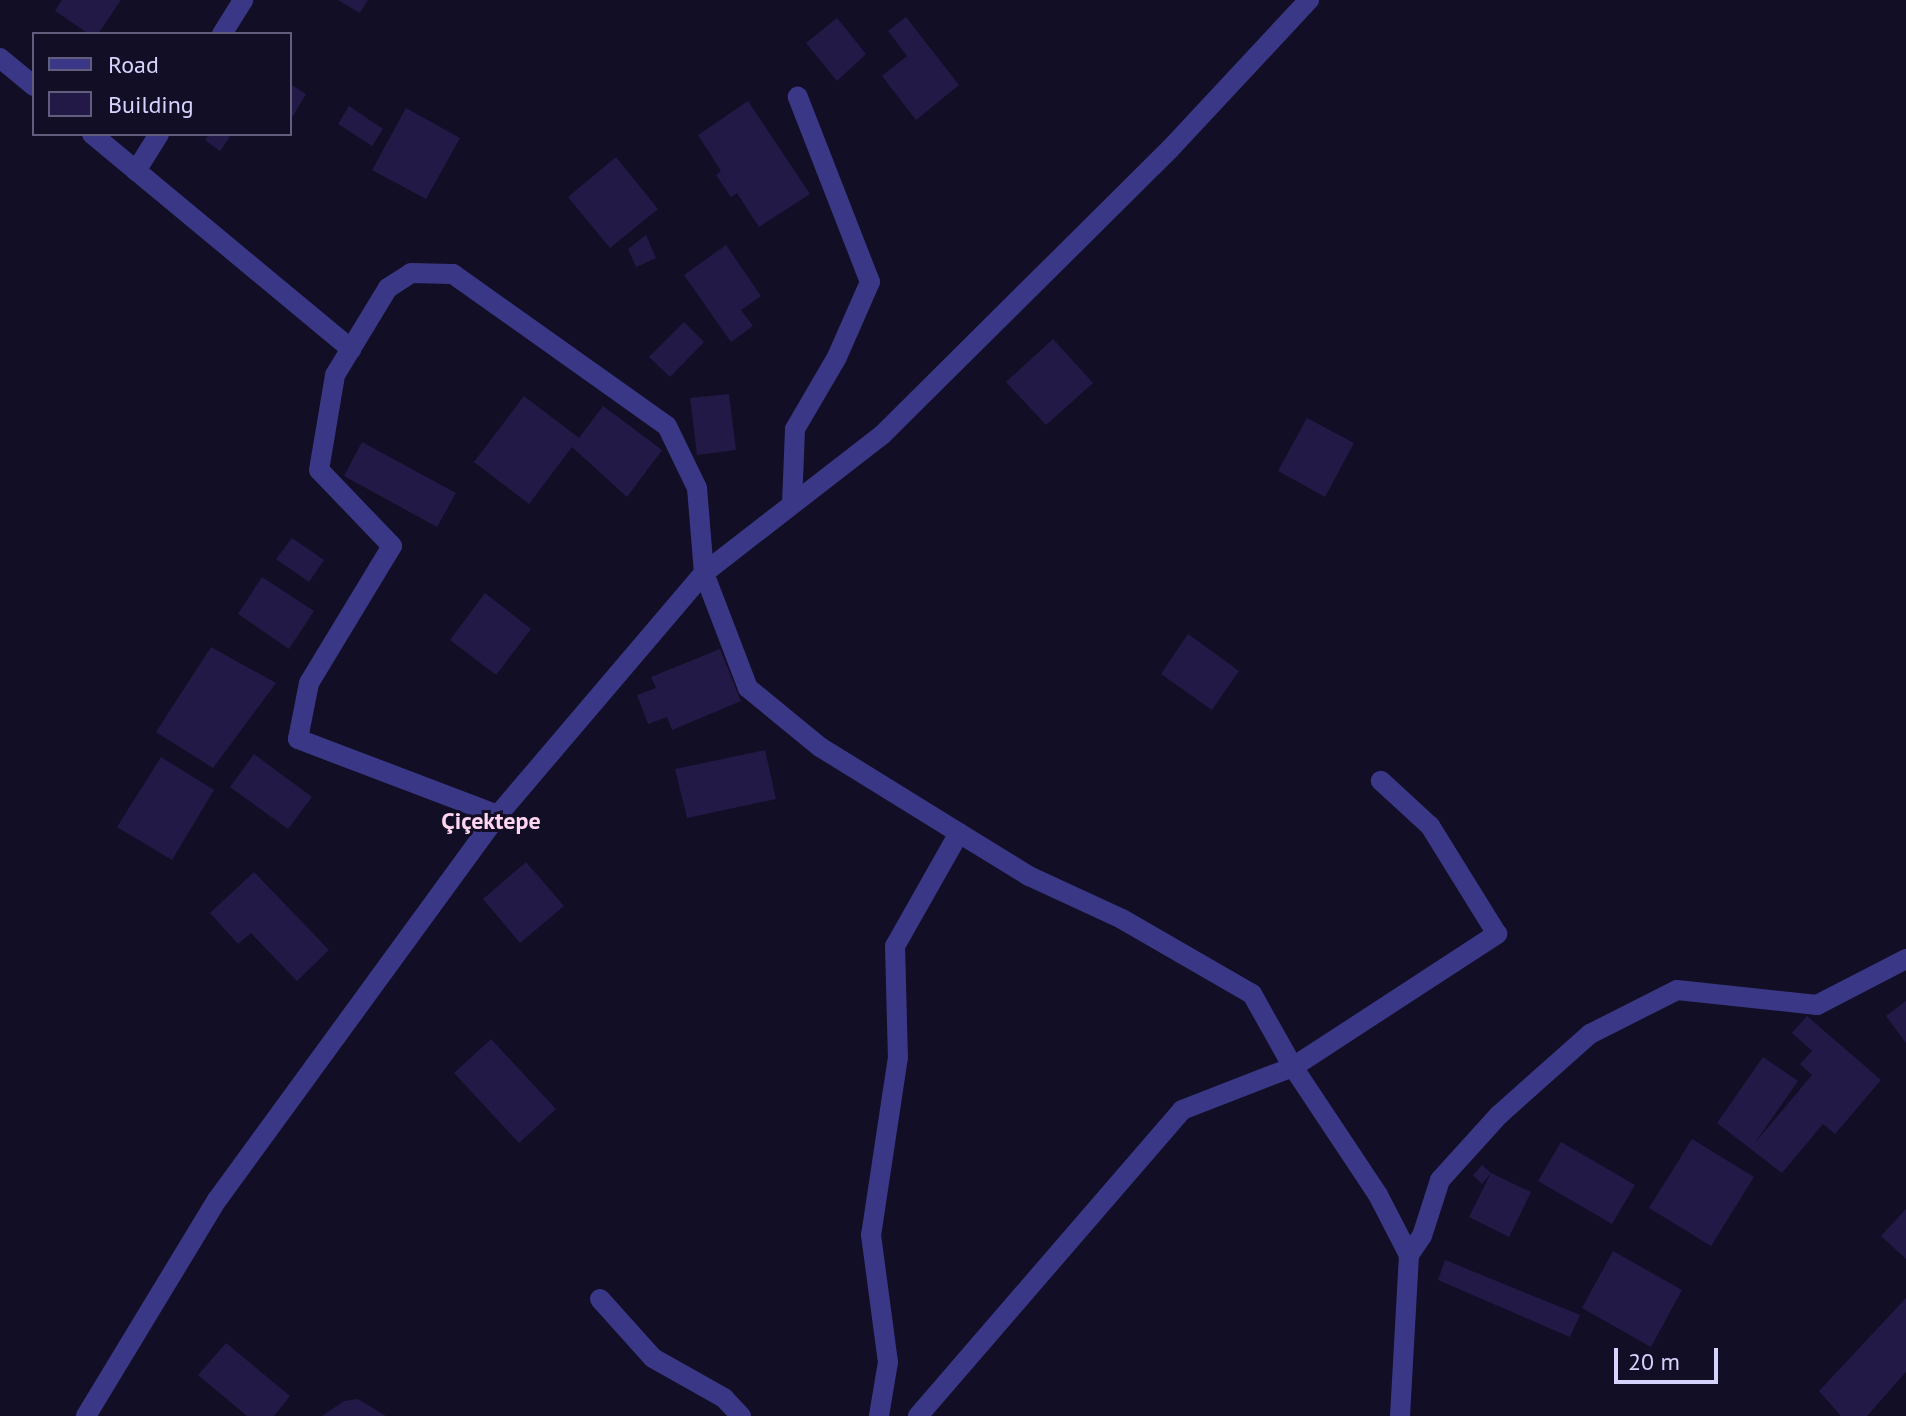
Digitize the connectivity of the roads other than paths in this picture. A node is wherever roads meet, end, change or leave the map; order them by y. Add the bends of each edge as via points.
1 (243, 0) edge
2 (1309, 0) edge
3 (223, 32) edge
4 (0, 58) edge
5 (32, 84) edge
6 (798, 97) dead end
7 (94, 136) edge
8 (158, 136) edge
9 (136, 171) junction
10 (351, 349) junction
11 (792, 504) junction
12 (704, 573) junction
13 (1381, 781) dead end
14 (498, 815) junction
15 (959, 833) junction
16 (1906, 959) edge
17 (1293, 1067) junction
18 (1409, 1255) junction
19 (600, 1299) dead end
20 (86, 1416) edge
21 (741, 1416) edge
22 (879, 1416) edge
23 (918, 1416) edge
24 (1400, 1416) edge

1 - 3 street
2 - 11 street via 1170,149 882,435
4 - 5 street
6 - 11 street via 870,282 837,357 795,429
7 - 9 street
8 - 9 street
9 - 10 street
10 - 12 street via 388,288 411,273 453,274 667,426 697,488
10 - 14 street via 335,375 319,470 392,546 309,683 298,739
11 - 12 street
12 - 14 street
12 - 15 street via 748,688 820,747
13 - 17 street via 1430,826 1497,934
14 - 20 street via 217,1200
15 - 17 street via 1252,994
15 - 22 street via 895,946 898,1057 871,1235 888,1362
16 - 18 street via 1817,1005 1677,990 1590,1034 1499,1115 1440,1180 1422,1236
17 - 18 street via 1378,1195
17 - 23 street via 1182,1110
18 - 24 street
19 - 21 street via 653,1358 724,1398

